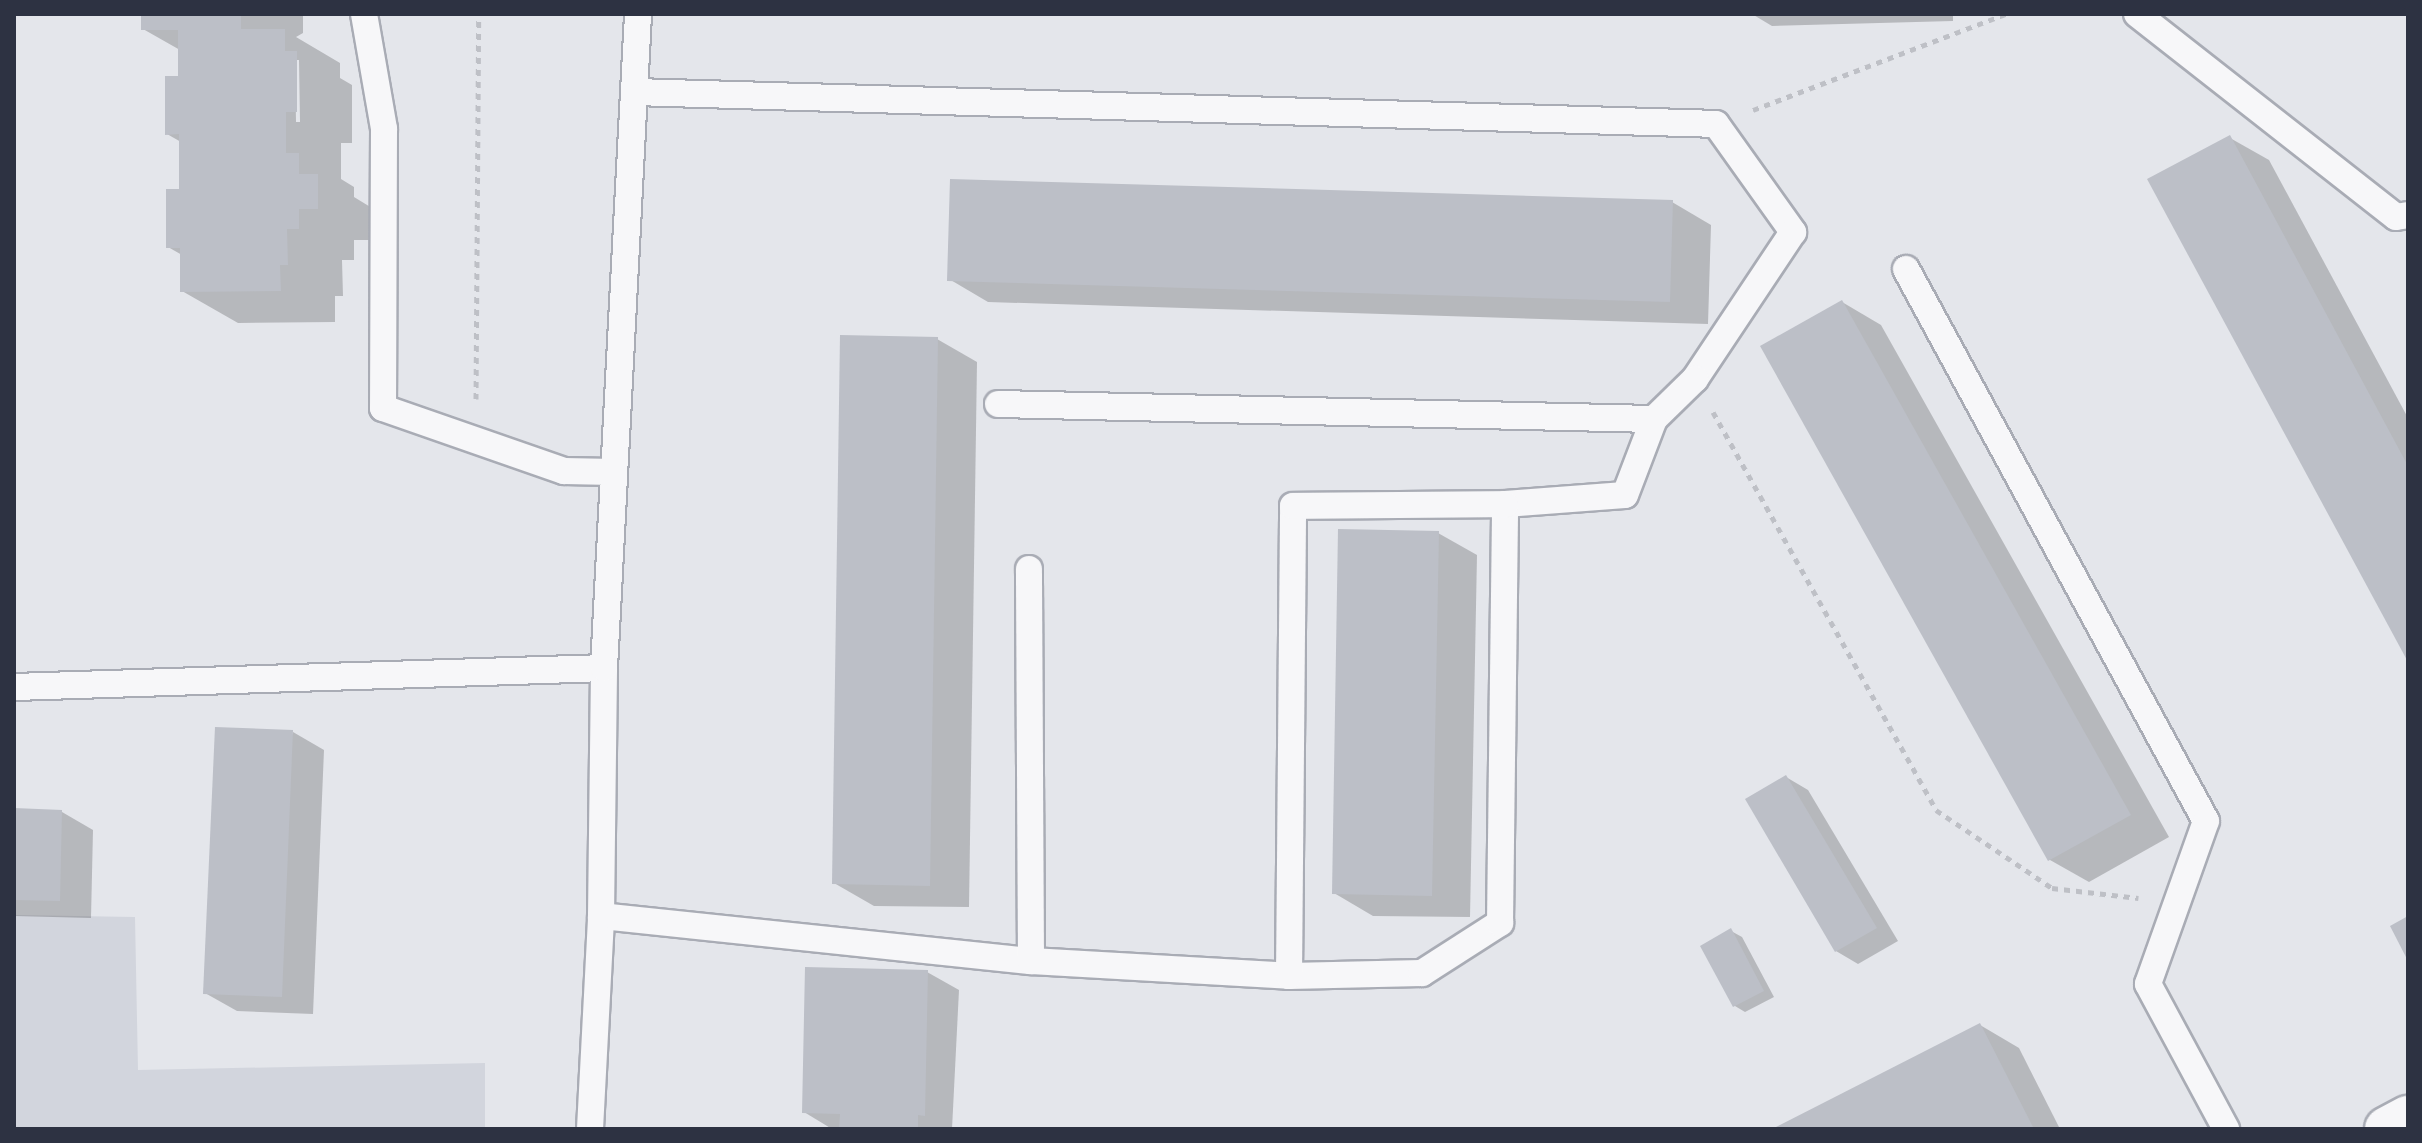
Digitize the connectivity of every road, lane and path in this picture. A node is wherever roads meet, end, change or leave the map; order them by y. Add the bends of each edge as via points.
1 (364, 14) edge
2 (479, 14) edge
3 (638, 14) edge
4 (2006, 14) edge
5 (2137, 14) edge
6 (634, 92) junction
7 (1716, 124) junction
8 (2408, 215) edge
9 (1906, 269) dead end
10 (1695, 379) junction
11 (998, 404) dead end
12 (1654, 419) junction
13 (475, 440) junction
14 (614, 472) junction
15 (1505, 504) junction
16 (1029, 569) dead end
17 (604, 668) junction
18 (14, 687) edge
19 (2177, 903) junction
20 (601, 916) junction
21 (1031, 961) junction
22 (1289, 976) junction
23 (2408, 1118) edge
24 (590, 1129) edge
25 (2226, 1129) edge
26 (2387, 1129) edge

1 - 13 lane via 384,129 383,408
2 - 13 path
3 - 6 lane
4 - 7 path
5 - 8 lane via 2396,217
6 - 7 lane
6 - 14 lane
7 - 10 lane via 1793,232
9 - 19 lane via 2206,821
10 - 12 lane
10 - 19 path via 1936,810 2052,888
11 - 12 lane
12 - 15 lane via 1625,495
13 - 14 lane via 564,471
14 - 17 lane
15 - 22 lane via 1500,923 1422,973
15 - 22 lane via 1293,506
16 - 21 lane
17 - 18 lane
17 - 20 lane
19 - 25 lane via 2148,984
20 - 21 lane
20 - 24 lane
21 - 22 lane
23 - 26 street

